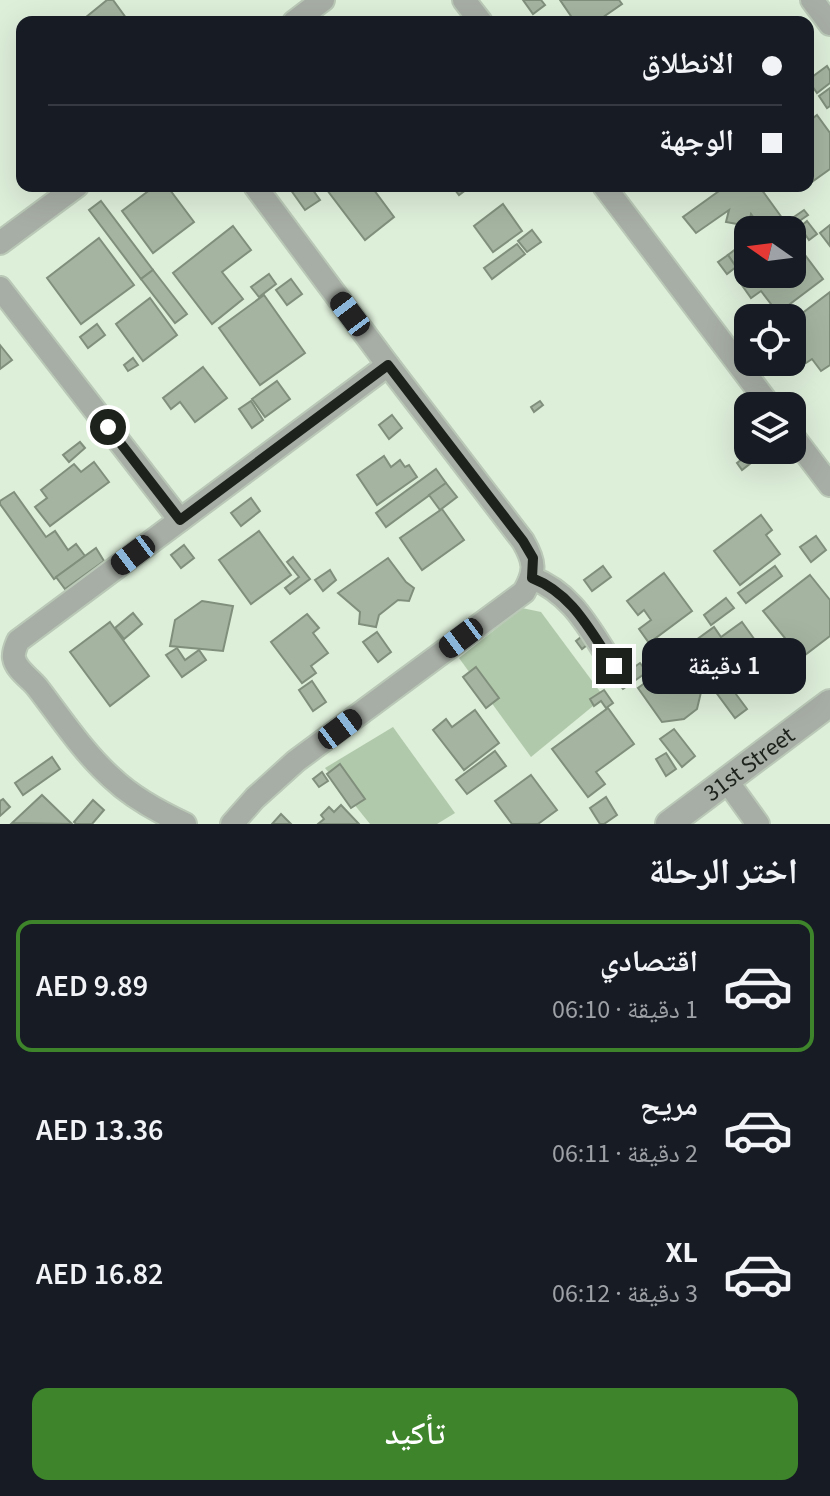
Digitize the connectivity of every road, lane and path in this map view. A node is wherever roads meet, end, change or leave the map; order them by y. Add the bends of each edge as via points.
1 (323, 0) edge
2 (464, 0) edge
3 (812, 0) edge
4 (302, 16) edge
5 (476, 16) edge
6 (830, 24) edge
7 (69, 192) edge
8 (259, 192) edge
9 (609, 192) edge
10 (0, 243) edge
11 (0, 288) edge
12 (388, 365) junction
13 (759, 392) edge
14 (806, 453) edge
15 (830, 485) edge
16 (180, 520) junction
17 (532, 578) junction
18 (614, 666) dead end
19 (830, 703) edge
20 (727, 781) junction
21 (185, 824) edge
22 (232, 824) edge
23 (669, 824) edge
24 (758, 824) edge

1 - 4 street
2 - 5 street
3 - 6 street
7 - 10 street
8 - 12 street
9 - 13 street
11 - 16 street
12 - 16 street
12 - 17 street via 523,541 533,558
14 - 15 street
16 - 21 street via 18,641 14,658 113,780
17 - 18 street via 562,594
17 - 22 street via 524,592 296,761
19 - 20 street, 31st Street
20 - 23 street, 31st Street
20 - 24 street

